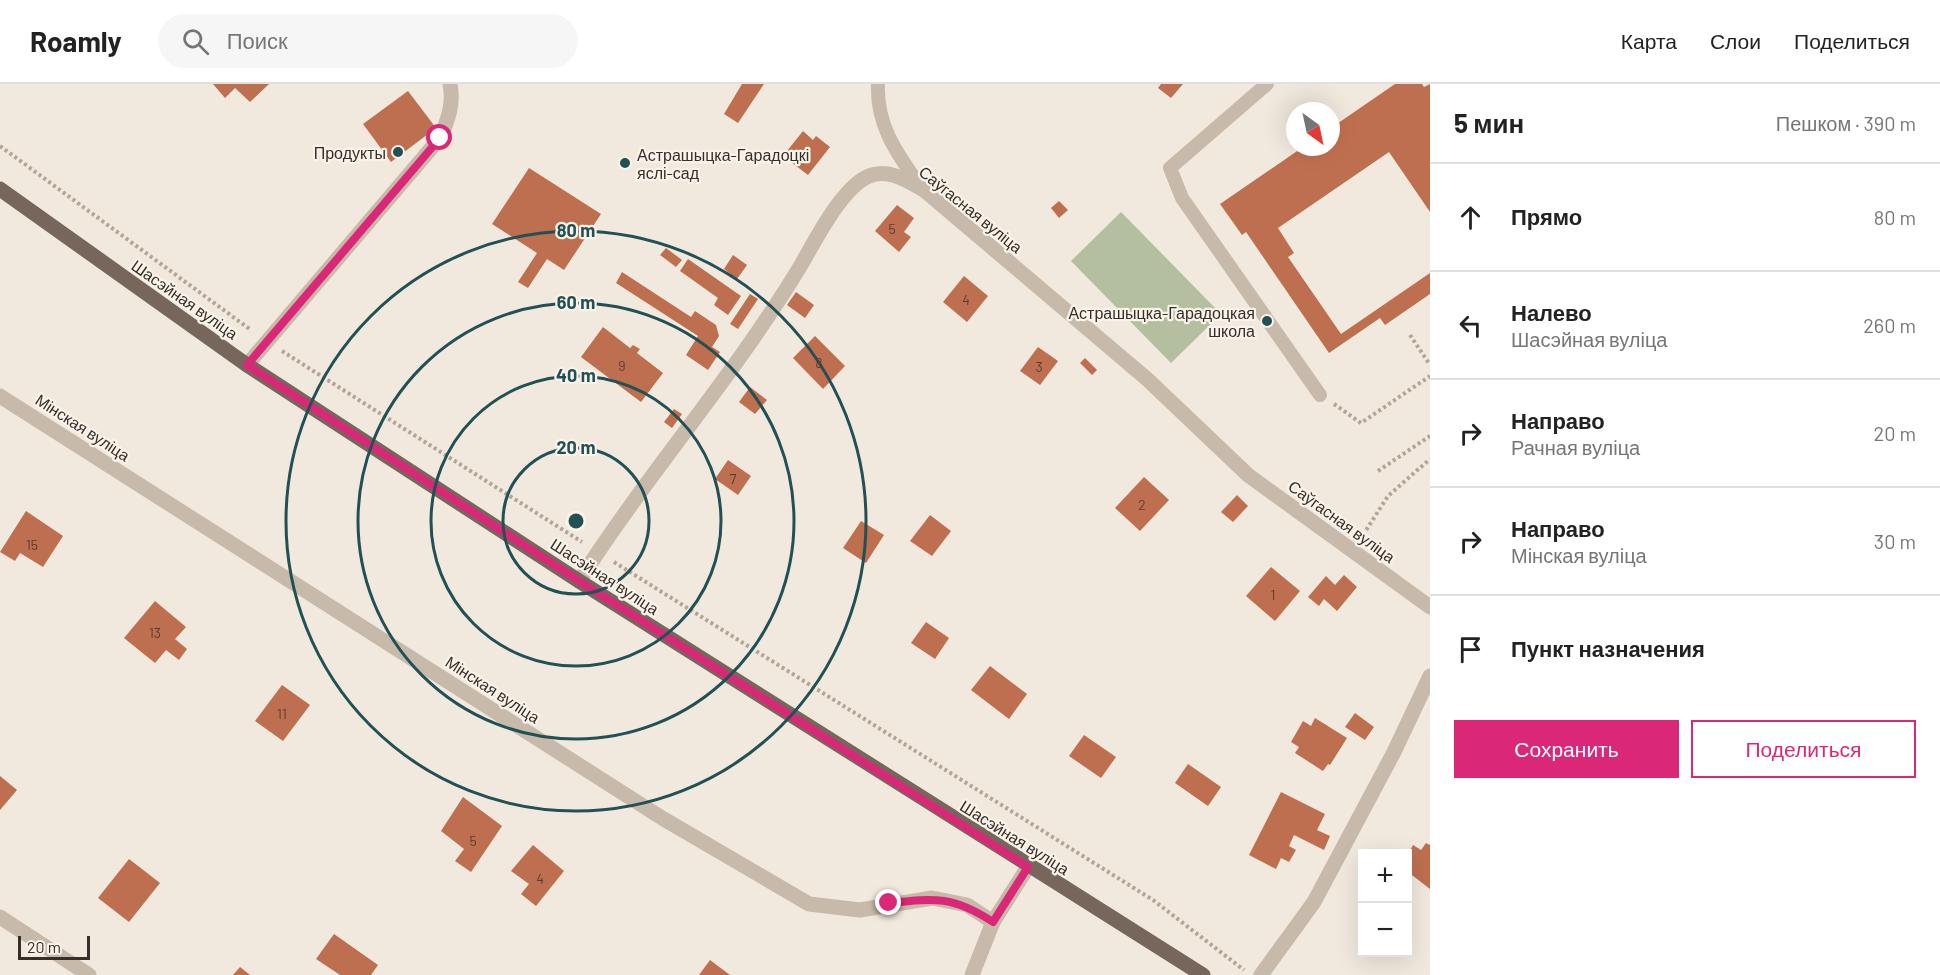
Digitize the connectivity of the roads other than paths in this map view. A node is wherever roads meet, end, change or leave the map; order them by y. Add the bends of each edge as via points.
1 (450, 84) edge
2 (879, 84) edge
3 (1267, 84) edge
4 (0, 189) edge
5 (924, 190) junction
6 (247, 365) junction
7 (1320, 395) road end
8 (0, 396) edge
9 (579, 581) junction
10 (1430, 607) edge
11 (1430, 676) edge
12 (1028, 867) junction
13 (0, 917) edge
14 (993, 922) junction
15 (88, 975) edge
16 (972, 975) edge
17 (1203, 975) edge
18 (1261, 975) edge

1 - 6 street via 449,118 440,138
2 - 5 lane via 878,100 891,145
3 - 7 lane via 1170,168 1182,198
4 - 6 main road, Шасэйная вуліца
5 - 9 street, Саўгасная вуліца via 902,177 881,173 867,176 847,194 787,288
5 - 10 street, Саўгасная вуліца via 1147,379 1248,475
6 - 9 main road, Шасэйная вуліца
8 - 14 street, Мінская вуліца via 662,818 809,903 860,910 932,898 967,905
9 - 12 main road, Шасэйная вуліца
11 - 18 street via 1314,902
12 - 14 street
12 - 17 main road, Шасэйная вуліца
13 - 15 street
14 - 16 street

